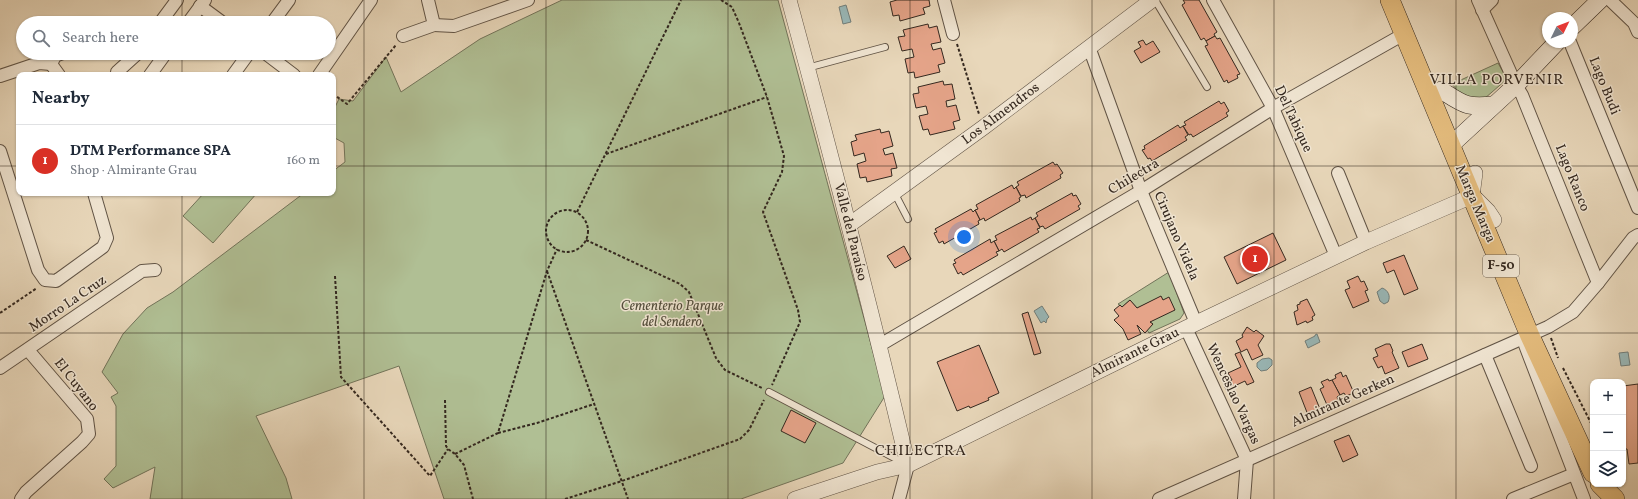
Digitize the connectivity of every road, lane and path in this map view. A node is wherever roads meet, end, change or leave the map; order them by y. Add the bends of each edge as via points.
1 (177, 0) edge
2 (289, 0) edge
3 (371, 0) edge
4 (428, 0) edge
5 (528, 0) edge
6 (682, 0) edge
7 (721, 0) edge
8 (789, 0) edge
9 (944, 0) edge
10 (1152, 0) edge
11 (1156, 0) edge
12 (1212, 0) edge
13 (1390, 0) edge
14 (1404, 0) edge
15 (1492, 0) edge
16 (1600, 0) edge
17 (1610, 0) edge
18 (203, 3) edge
19 (1480, 5) edge
20 (165, 16) edge
21 (193, 16) edge
22 (217, 16) edge
23 (277, 16) edge
24 (1578, 21) edge
25 (434, 25) junction
26 (1638, 32) edge
27 (954, 34) joint
28 (1404, 34) junction
29 (403, 36) joint
30 (885, 47) dead end
31 (1089, 47) junction
32 (1551, 48) edge
33 (1572, 48) edge
34 (336, 50) edge
35 (53, 60) edge
36 (130, 60) edge
37 (161, 60) edge
38 (245, 60) edge
39 (274, 60) edge
40 (329, 60) edge
41 (51, 64) junction
42 (807, 68) junction
43 (57, 72) edge
44 (117, 72) dead end
45 (152, 72) edge
46 (236, 72) edge
47 (290, 72) edge
48 (321, 72) edge
49 (0, 76) edge
50 (1516, 85) junction
51 (1207, 87) dead end
52 (1441, 90) junction
53 (336, 96) edge
54 (767, 97) junction
55 (1493, 105) junction
56 (1273, 108) junction
57 (984, 127) junction
58 (1455, 141) junction
59 (0, 151) edge
60 (606, 154) junction
61 (1338, 173) dead end
62 (1475, 173) junction
63 (1141, 191) junction
64 (894, 192) junction
65 (95, 196) edge
66 (1472, 196) junction
67 (1638, 208) edge
68 (577, 212) junction
69 (908, 219) dead end
70 (1494, 220) junction
71 (848, 225) junction
72 (1638, 235) edge
73 (586, 240) junction
74 (1366, 242) junction
75 (556, 249) junction
76 (1336, 256) junction
77 (155, 270) dead end
78 (547, 271) junction
79 (335, 276) dead end
80 (45, 280) junction
81 (1598, 283) junction
82 (0, 313) edge
83 (1191, 325) junction
84 (1535, 333) junction
85 (880, 346) junction
86 (28, 350) junction
87 (1484, 355) junction
88 (1559, 360) dead end
89 (1562, 367) dead end
90 (0, 368) edge
91 (769, 392) junction
92 (446, 400) dead end
93 (594, 404) junction
94 (1590, 421) edge
95 (498, 433) junction
96 (1590, 436) edge
97 (448, 449) junction
98 (455, 454) junction
99 (1247, 460) junction
100 (908, 465) junction
101 (1531, 466) dead end
102 (1590, 466) edge
103 (1574, 474) junction
104 (622, 481) junction
105 (1600, 487) edge
106 (1602, 487) edge
107 (1615, 487) edge
108 (20, 499) edge
109 (473, 499) edge
110 (565, 499) edge
111 (628, 499) edge
112 (795, 499) edge
113 (899, 499) edge
114 (1159, 499) edge
115 (1244, 499) edge
116 (1513, 499) edge
117 (1584, 499) edge
118 (1605, 499) edge
119 (1615, 499) edge
120 (1621, 499) edge

1 - 20 street
2 - 23 street
3 - 34 street
4 - 25 street
5 - 25 street via 454,26
6 - 60 path
7 - 54 path via 732,8
8 - 42 street, Valle del Paraíso
9 - 27 street
10 - 31 street, Los Almendros
11 - 51 lane
12 - 56 street, Del Tabique
13 - 28 main road, Marga Marga / F-50
14 - 52 main road, Marga Marga / F-50
15 - 19 street
16 - 24 main road
17 - 26 street via 1634,23
18 - 21 street
18 - 22 street
19 - 50 street, Lago Ranco
25 - 29 street
27 - 57 path
28 - 56 street, Chilectra
28 - 58 main road, Marga Marga / F-50
29 - 53 path via 347,104
30 - 42 lane
31 - 57 street, Los Almendros
31 - 63 street, Cirujano Videla
32 - 50 main road
33 - 67 street, Lago Budi
35 - 41 street
36 - 44 street
37 - 45 street
38 - 46 street
39 - 47 street
40 - 48 street
41 - 43 street
41 - 49 street via 39,63
42 - 71 street, Valle del Paraíso
50 - 55 main road
50 - 81 street, Lago Ranco
52 - 55 main road via 1461,103 1475,107
52 - 58 main road, Marga Marga / F-50
54 - 60 path
54 - 91 path via 784,156 782,172 763,212 800,322
55 - 58 main road
56 - 63 street, Chilectra
56 - 76 street, Del Tabique
57 - 64 street, Los Almendros
58 - 62 main road, Marga Marga / F-50
58 - 66 main road, Marga Marga / F-50
59 - 80 street via 38,270
60 - 68 path
61 - 74 street
62 - 66 street
62 - 70 main road, Marga Marga / F-50
63 - 83 street, Cirujano Videla
63 - 85 street, Chilectra
64 - 69 lane
64 - 71 street, Los Almendros
65 - 80 street via 107,238 103,247 56,280
66 - 70 street
66 - 74 street, Almirante Grau
66 - 84 main road, Marga Marga / F-50
68 - 73 path via 589,228
68 - 75 path via 560,210 549,219 546,233
70 - 84 main road, Marga Marga / F-50
71 - 85 street, Valle del Paraíso
72 - 81 street, Almirante Gerken
73 - 75 path via 574,251 564,252
73 - 91 path via 680,284 689,292 720,364 725,370
74 - 76 street, Almirante Grau
75 - 78 path
76 - 83 street, Almirante Grau
77 - 86 street, Morro La Cruz via 142,272
78 - 93 path
78 - 95 path
79 - 97 path via 341,377 430,476
80 - 82 path
81 - 84 street, Almirante Gerken via 1572,312
83 - 99 street, Wenceslao Vargas
83 - 100 street, Almirante Grau
84 - 87 street, Almirante Gerken
84 - 88 path
84 - 96 main road, Marga Marga / F-50
84 - 102 main road, Marga Marga / F-50
84 - 103 street, Marga Marga
85 - 100 street, Valle del Paraíso
86 - 90 street, Morro La Cruz
86 - 108 street, El Cuyano via 87,419 88,434
87 - 99 street, Almirante Gerken
87 - 101 street
89 - 94 path
91 - 100 lane
91 - 104 path via 749,430 740,439
92 - 97 path
93 - 95 path
93 - 104 path
95 - 98 path
97 - 98 path
98 - 109 path via 464,465
99 - 114 street, Almirante Gerken
99 - 115 street, Wenceslao Vargas
100 - 112 street, Almirante Grau via 877,472
100 - 113 street
103 - 116 street
103 - 117 street, Marga Marga
104 - 110 path
104 - 111 path
105 - 118 main road
106 - 119 main road
107 - 120 main road

